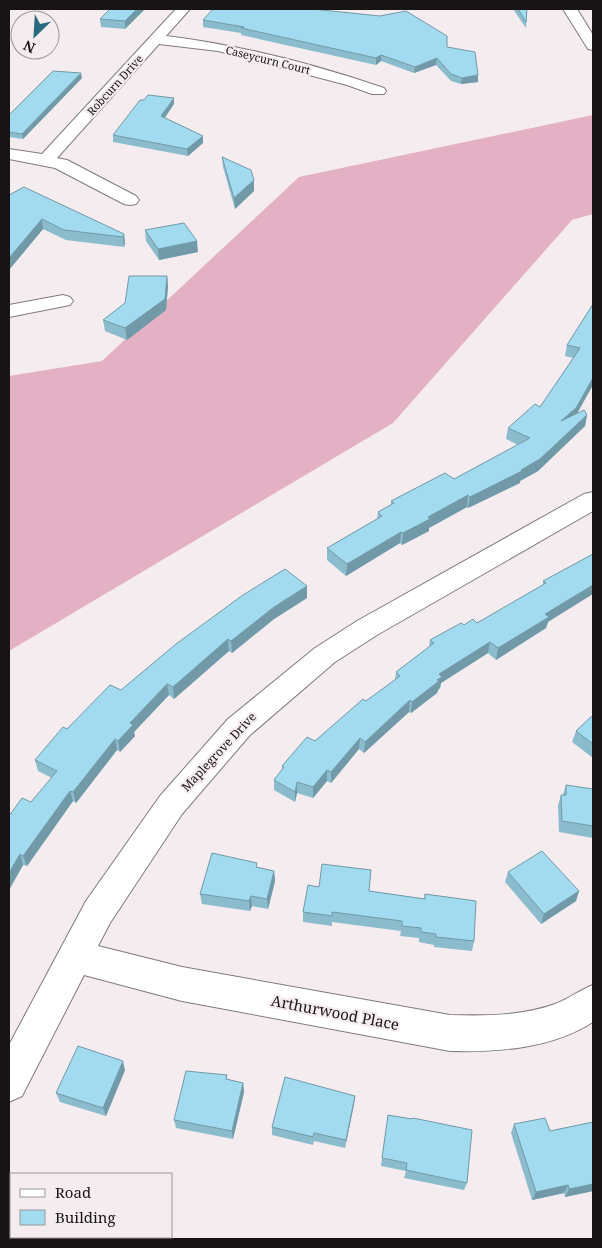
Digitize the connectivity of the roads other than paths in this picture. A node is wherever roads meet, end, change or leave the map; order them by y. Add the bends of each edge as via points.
1 (183, 9) edge
2 (570, 9) edge
3 (157, 39) junction
4 (593, 46) edge
5 (378, 91) dead end
6 (9, 154) edge
7 (46, 160) junction
8 (130, 200) dead end
9 (63, 301) dead end
10 (9, 310) edge
11 (593, 500) edge
12 (75, 956) junction
13 (593, 1002) edge
14 (9, 1083) edge

1 - 3 street, Robcurn Drive
2 - 4 street
3 - 5 street, Caseycurn Court via 219,48
3 - 7 street, Robcurn Drive
6 - 7 street
7 - 8 street via 61,164
9 - 10 street
11 - 12 street, Maplegrove Drive via 367,628 325,656 239,726 170,805 98,912
12 - 13 street, Arthurwood Place via 182,984 450,1033 519,1031 576,1013
12 - 14 street, Maplegrove Drive

